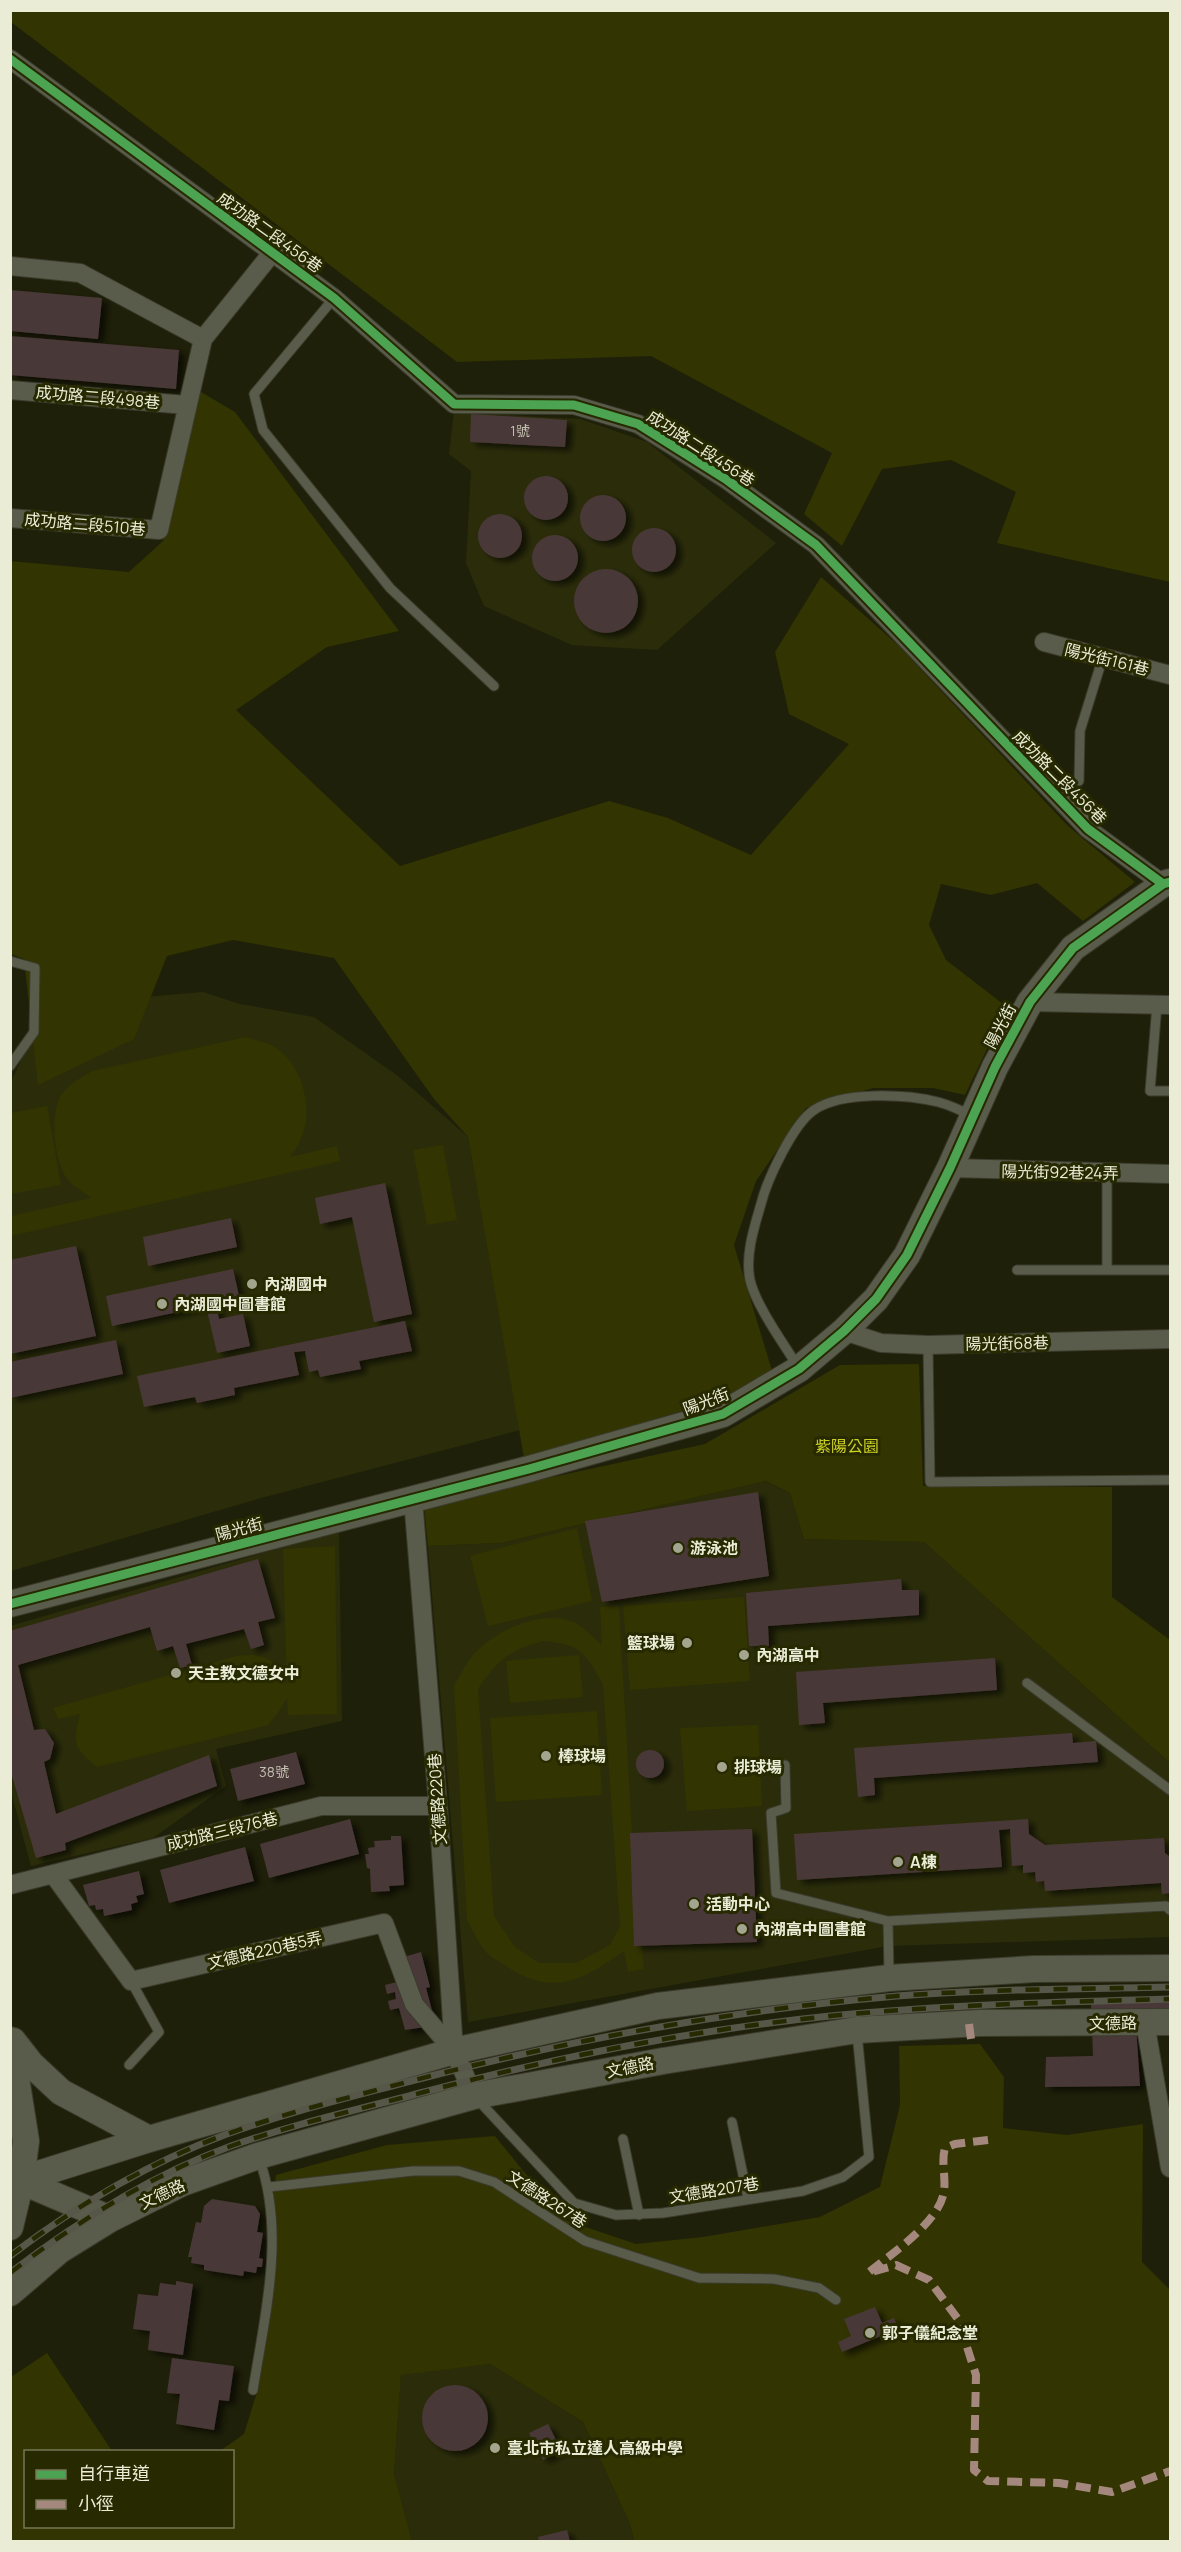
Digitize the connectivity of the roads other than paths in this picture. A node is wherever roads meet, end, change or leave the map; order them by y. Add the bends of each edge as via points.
1 (10, 59) edge
2 (272, 253) junction
3 (10, 266) edge
4 (334, 298) junction
5 (203, 339) junction
6 (10, 390) edge
7 (186, 405) junction
8 (10, 518) edge
9 (1044, 642) dead end
10 (1102, 657) junction
11 (1170, 675) edge
12 (494, 686) dead end
13 (1079, 781) dead end
14 (1167, 883) edge
15 (10, 961) edge
16 (1030, 1002) junction
17 (1163, 1005) edge
18 (10, 1066) edge
19 (1170, 1091) edge
20 (972, 1115) junction
21 (950, 1168) junction
22 (1107, 1173) junction
23 (1170, 1174) edge
24 (1017, 1270) dead end
25 (1107, 1270) junction
26 (1170, 1270) edge
27 (844, 1331) junction
28 (1170, 1340) edge
29 (928, 1345) junction
30 (800, 1369) junction
31 (1170, 1480) edge
32 (413, 1499) junction
33 (10, 1604) edge
34 (1027, 1683) dead end
35 (785, 1765) dead end
36 (1170, 1790) edge
37 (438, 1806) junction
38 (53, 1874) junction
39 (10, 1885) edge
40 (1170, 1910) edge
41 (888, 1921) junction
42 (1170, 1968) edge
43 (889, 1977) junction
44 (131, 1981) junction
45 (1158, 2022) edge
46 (857, 2030) junction
47 (10, 2039) edge
48 (454, 2051) junction
49 (129, 2065) dead end
50 (474, 2096) junction
51 (732, 2122) dead end
52 (149, 2139) junction
53 (622, 2139) dead end
54 (258, 2156) junction
55 (1170, 2168) edge
56 (14, 2176) edge
57 (269, 2187) junction
58 (747, 2199) junction
59 (639, 2215) junction
60 (110, 2219) junction
61 (10, 2227) edge
62 (10, 2293) edge
63 (836, 2300) dead end
64 (253, 2390) dead end

1 - 2 street, 成功路二段456巷
2 - 4 street, 成功路二段456巷
2 - 5 street
3 - 5 street via 80,273
4 - 12 lane via 254,394 263,430 390,588
4 - 14 street, 成功路二段456巷 via 453,404 574,405 638,424 727,480 816,545 1088,829
5 - 7 street
6 - 7 street, 成功路二段498巷
7 - 8 street, 成功路二段510巷 via 159,530
9 - 10 street, 陽光街161巷
10 - 11 street, 陽光街161巷
10 - 13 lane via 1080,731
14 - 16 main road, 陽光街 via 1073,948
15 - 18 lane via 35,968 34,1032
16 - 17 street
16 - 20 main road, 陽光街
17 - 19 lane via 1150,1091
20 - 21 main road, 陽光街
20 - 30 lane via 940,1102 909,1097 848,1098 812,1111 791,1139 766,1184 750,1245 750,1280 764,1312
21 - 22 street, 陽光街92巷24弄
21 - 27 main road, 陽光街 via 907,1255 876,1299
22 - 23 street, 陽光街92巷24弄
22 - 25 lane
24 - 25 lane
25 - 26 lane
27 - 29 street, 陽光街68巷 via 881,1343
27 - 30 main road, 陽光街
28 - 29 street, 陽光街68巷
29 - 31 lane via 930,1482
30 - 32 main road, 陽光街 via 723,1414
32 - 33 main road, 陽光街
32 - 37 street, 文德路220巷
34 - 36 lane
35 - 41 lane via 786,1808 771,1813 776,1893
37 - 38 street, 成功路三段76巷 via 321,1806
37 - 48 street, 文德路220巷
38 - 39 street, 成功路三段76巷
38 - 44 street
40 - 41 lane via 1166,1906
41 - 43 lane
42 - 43 main road via 1034,1969
43 - 48 main road via 658,2006
44 - 48 street, 文德路220巷5弄 via 384,1923 414,2004
44 - 49 lane via 159,2032
45 - 46 main road, 文德路 via 979,2023
45 - 55 street
46 - 50 main road, 文德路
46 - 58 lane, 文德路207巷 via 869,2157 843,2177 803,2191
47 - 52 main road via 61,2092
47 - 56 main road via 26,2141
48 - 50 street, 文德路220巷
48 - 52 main road
50 - 54 main road, 文德路
50 - 59 lane, 文德路207巷 via 574,2203 616,2215
51 - 58 lane
52 - 56 main road
53 - 59 lane
54 - 57 lane
54 - 60 main road, 文德路 via 182,2183
56 - 60 main road
56 - 61 main road
57 - 63 lane, 文德路267巷 via 413,2171 459,2171 494,2182 585,2241 699,2278 774,2280 819,2288
57 - 64 lane via 273,2268
58 - 59 lane, 文德路207巷
60 - 62 main road, 文德路 via 60,2250

